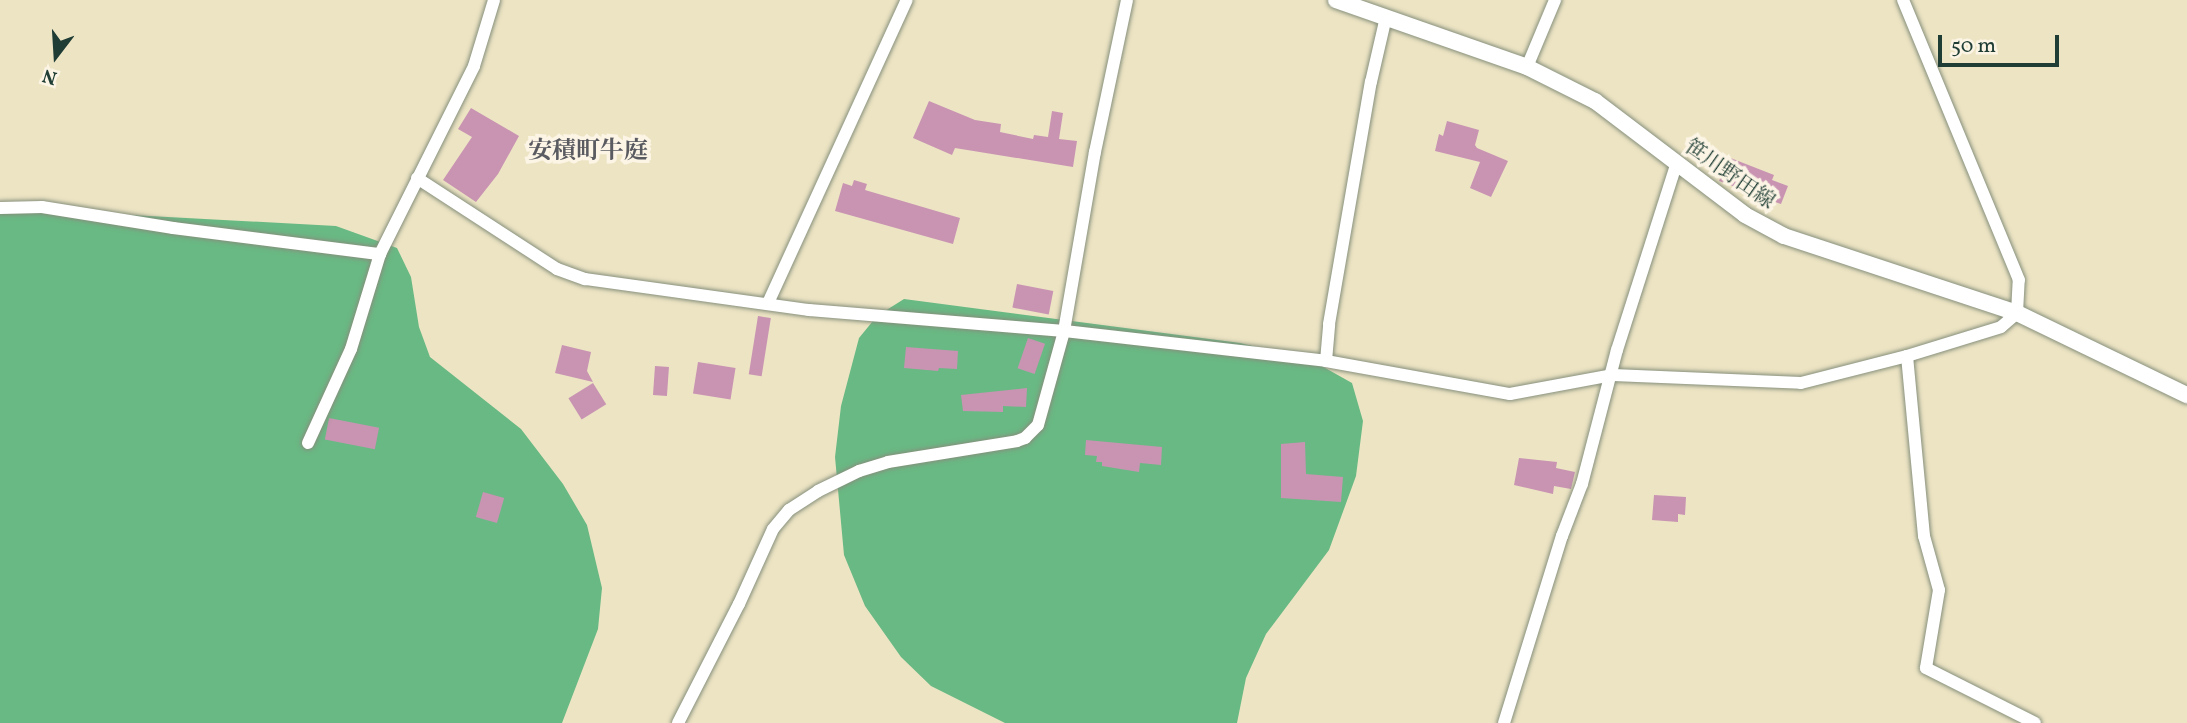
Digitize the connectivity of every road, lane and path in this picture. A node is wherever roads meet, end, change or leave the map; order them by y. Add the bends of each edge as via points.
1 (494, 0) edge
2 (907, 0) edge
3 (1127, 0) edge
4 (1336, 0) edge
5 (1555, 0) edge
6 (1903, 0) edge
7 (1386, 17) junction
8 (1527, 67) junction
9 (1676, 165) junction
10 (417, 178) junction
11 (0, 208) edge
12 (380, 254) junction
13 (768, 303) junction
14 (2017, 313) junction
15 (1064, 331) junction
16 (1907, 356) junction
17 (1326, 361) junction
18 (1613, 375) junction
19 (2187, 395) edge
20 (308, 443) dead end
21 (678, 723) edge
22 (1504, 723) edge
23 (2035, 723) edge

1 - 10 street via 474,66
2 - 13 street
3 - 15 street
4 - 7 street, 笹川野田線
5 - 8 street
6 - 14 street via 2019,280
7 - 8 street, 笹川野田線
7 - 17 street via 1371,82
8 - 9 street, 笹川野田線 via 1595,101
9 - 14 street, 笹川野田線 via 1745,215 1784,236
9 - 18 street
10 - 12 street
10 - 13 street via 571,276
11 - 12 street via 42,207
12 - 20 street via 351,349
13 - 15 street
14 - 16 street via 2001,327
14 - 19 street, 笹川野田線
15 - 17 street
15 - 21 street via 1043,415 1025,438 888,462 817,491 782,516
16 - 18 street via 1801,383
16 - 23 street via 1924,536 1939,590 1926,668
17 - 18 street via 1510,394
18 - 22 street

